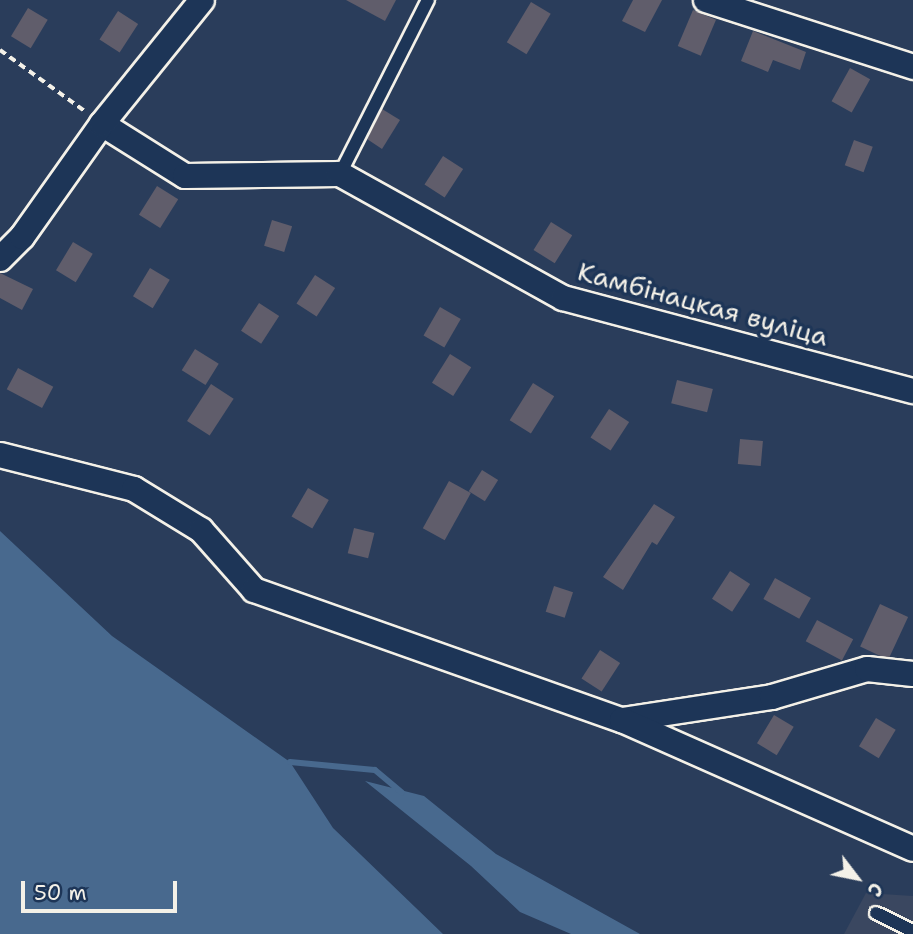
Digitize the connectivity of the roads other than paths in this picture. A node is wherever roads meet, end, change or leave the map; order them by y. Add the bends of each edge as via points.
1 (202, 0) edge
2 (428, 0) edge
3 (706, 0) edge
4 (913, 68) edge
5 (102, 124) junction
6 (340, 174) junction
7 (0, 259) edge
8 (913, 391) edge
9 (0, 454) edge
10 (913, 674) edge
11 (622, 720) junction
12 (913, 849) edge
13 (876, 913) dead end
14 (913, 931) edge

1 - 5 street
2 - 6 lane
3 - 4 street
5 - 6 street, Камбінацкая вуліца via 185,176
5 - 7 street via 22,237
6 - 8 street, Камбінацкая вуліца via 563,298
9 - 11 street via 134,489 201,530 254,590
10 - 11 street via 867,669 772,697
11 - 12 street
13 - 14 lane

